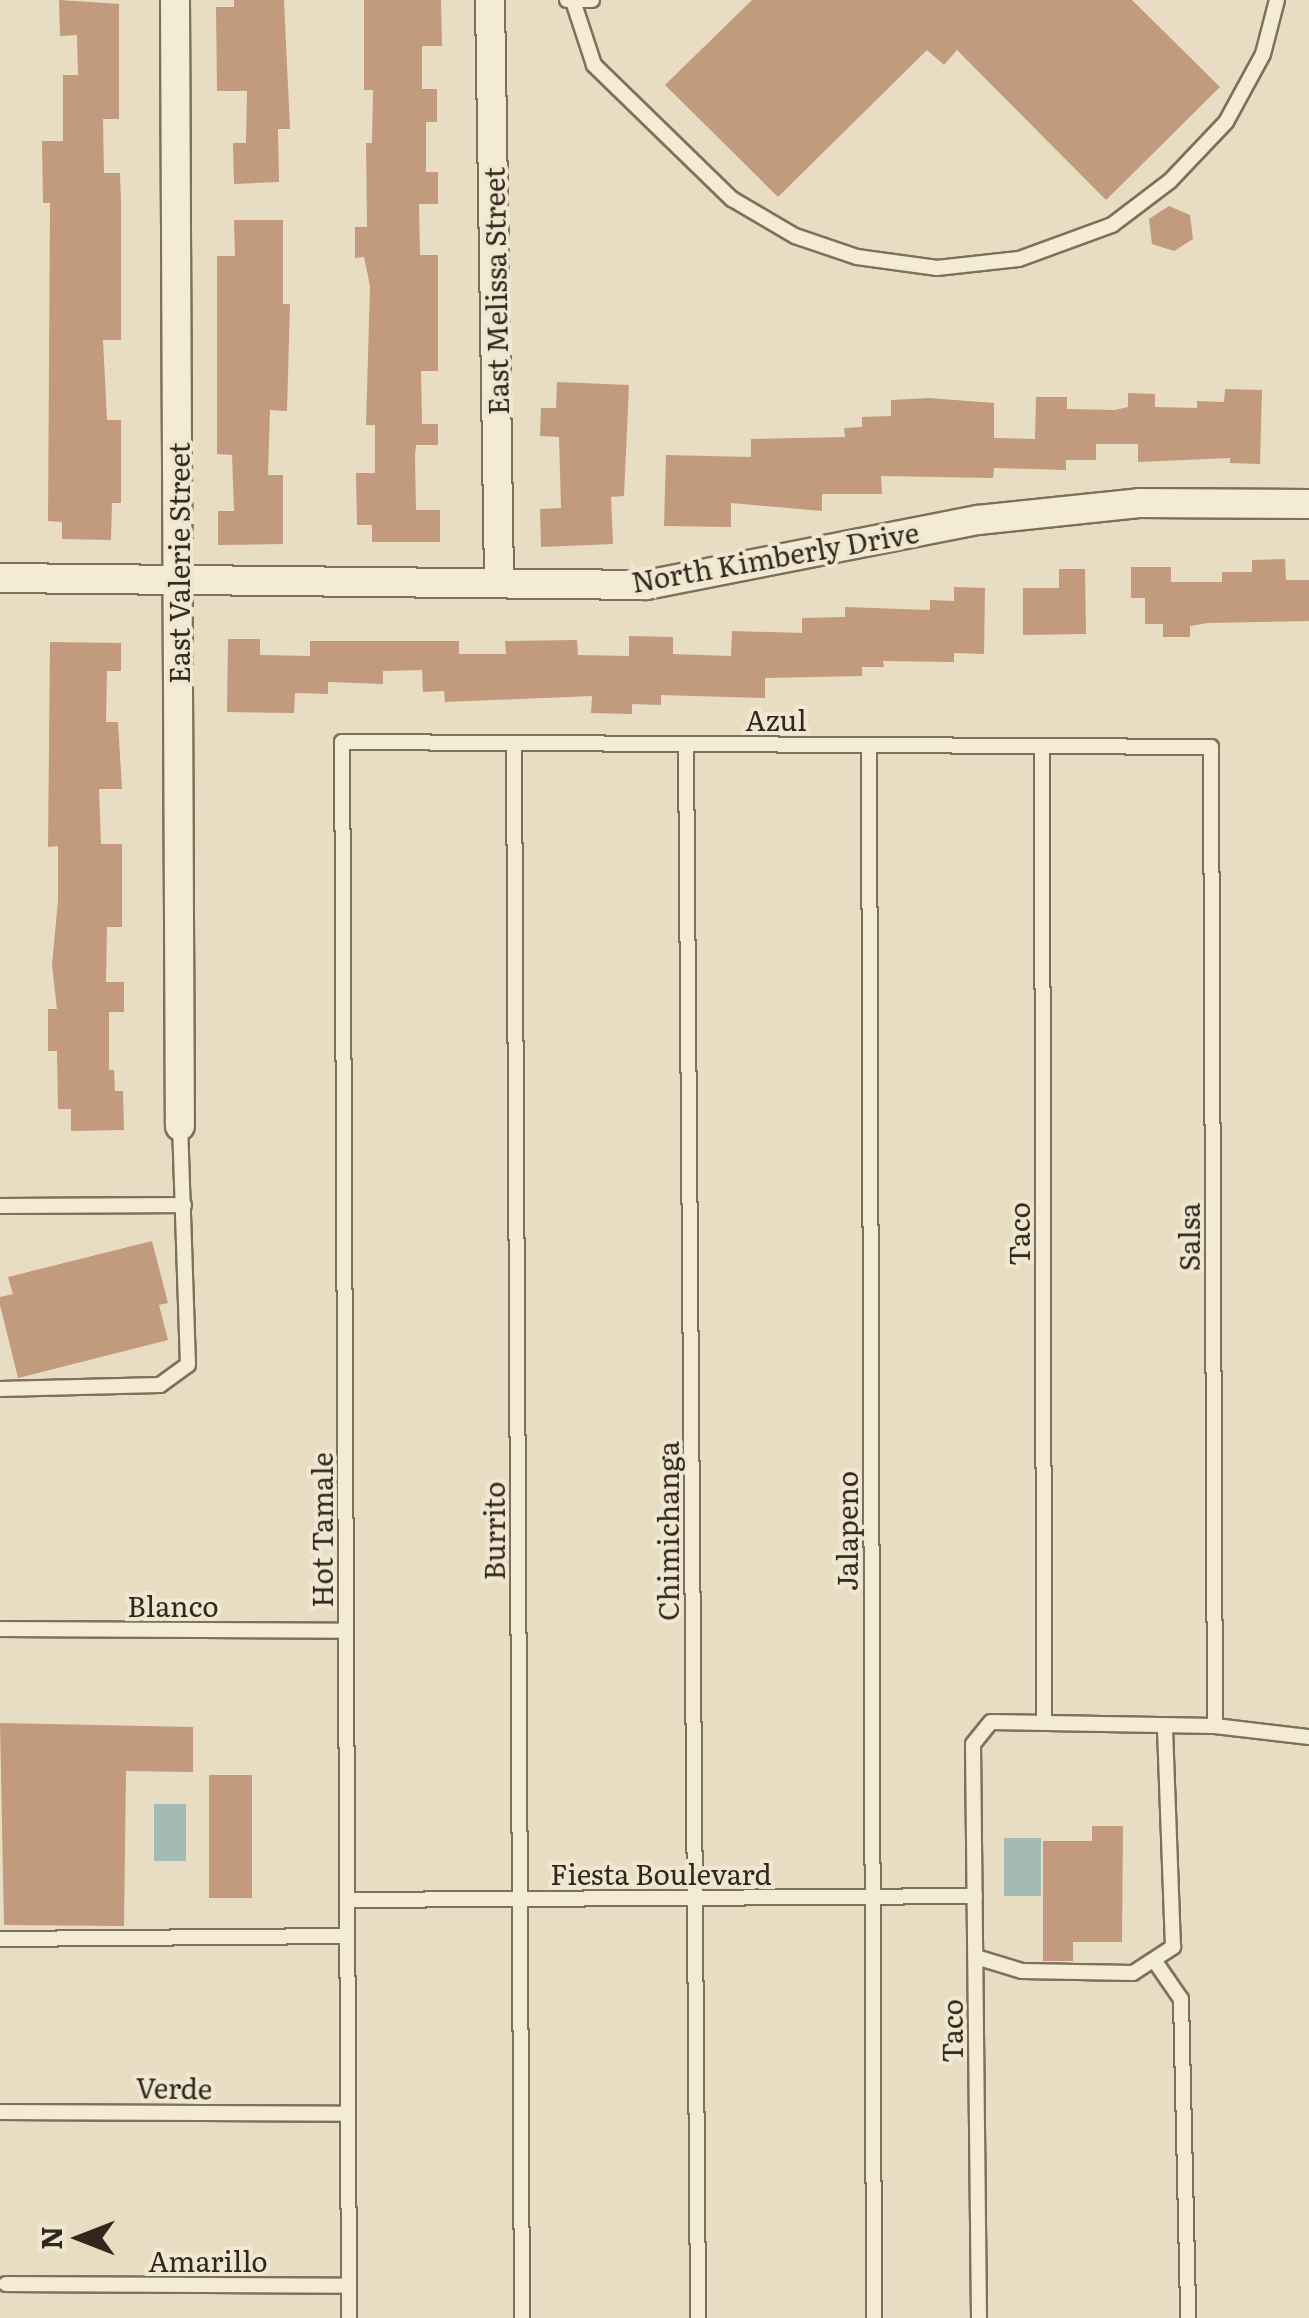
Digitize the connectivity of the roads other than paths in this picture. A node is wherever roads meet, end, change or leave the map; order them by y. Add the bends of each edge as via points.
1 (176, 0) edge
2 (490, 0) edge
3 (592, 0) edge
4 (1277, 0) edge
5 (570, 2) edge
6 (1309, 504) edge
7 (178, 577) junction
8 (0, 578) edge
9 (499, 581) junction
10 (342, 742) joint
11 (514, 743) junction
12 (686, 744) junction
13 (869, 745) junction
14 (1042, 746) junction
15 (1210, 747) joint
16 (180, 1126) joint
17 (184, 1205) junction
18 (0, 1206) edge
19 (0, 1388) edge
20 (0, 1628) edge
21 (346, 1630) junction
22 (1044, 1722) junction
23 (1164, 1725) junction
24 (1215, 1726) junction
25 (1309, 1737) edge
26 (975, 1896) junction
27 (695, 1897) junction
28 (872, 1897) junction
29 (520, 1898) junction
30 (347, 1900) junction
31 (347, 1936) junction
32 (0, 1940) edge
33 (976, 1957) junction
34 (1154, 1960) junction
35 (0, 2112) edge
36 (348, 2114) junction
37 (6, 2284) dead end
38 (349, 2286) junction
39 (349, 2318) edge
40 (522, 2318) edge
41 (698, 2318) edge
42 (874, 2318) edge
43 (978, 2318) edge
44 (1188, 2318) edge

1 - 7 street, East Valerie Street
2 - 9 street, East Melissa Street
3 - 5 lane
4 - 5 lane via 1263,54 1226,122 1170,180 1112,224 1019,258 937,268 826,246 732,199 594,65
6 - 9 street, North Kimberly Drive via 1139,504 978,520 646,585
7 - 8 street, North Kimberly Drive
7 - 9 street, North Kimberly Drive
7 - 16 street, East Valerie Street
10 - 11 lane, Azul
10 - 21 lane, Hot Tamale
11 - 12 lane, Azul
11 - 29 lane, Burrito
12 - 13 lane, Azul
12 - 27 lane, Chimichanga
13 - 14 lane, Azul
13 - 28 lane, Jalapeno
14 - 15 lane, Azul
14 - 22 lane, Taco
15 - 24 lane, Salsa
16 - 17 lane
17 - 18 lane
17 - 19 lane via 188,1364 160,1385
20 - 21 lane, Blanco
21 - 30 lane, Hot Tamale
22 - 23 lane
22 - 26 lane, Taco via 991,1722 973,1744
23 - 24 lane
23 - 34 lane via 1173,1947
24 - 25 lane
26 - 28 lane, Fiesta Boulevard
26 - 33 lane, Taco
27 - 28 lane, Fiesta Boulevard
27 - 29 lane, Fiesta Boulevard
27 - 41 lane, Chimichanga
28 - 42 lane, Jalapeno
29 - 30 lane, Fiesta Boulevard
29 - 40 lane, Burrito
30 - 31 lane, Hot Tamale
31 - 32 lane
31 - 36 lane, Hot Tamale
33 - 34 lane via 1050,1973 1133,1973
33 - 43 lane, Taco
34 - 44 lane via 1181,1999
35 - 36 lane, Verde
36 - 38 lane, Hot Tamale
37 - 38 lane, Amarillo
38 - 39 lane, Hot Tamale

